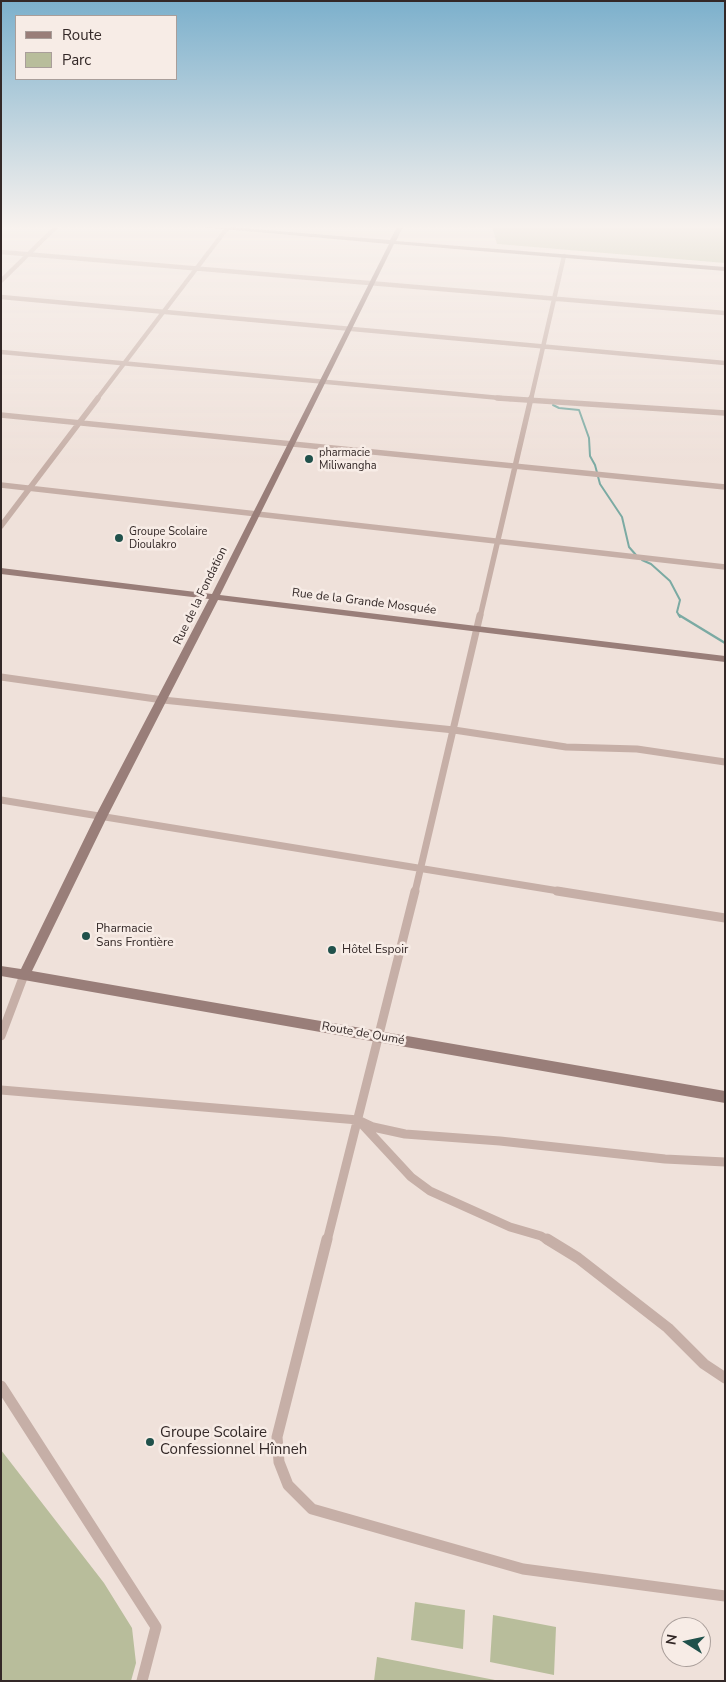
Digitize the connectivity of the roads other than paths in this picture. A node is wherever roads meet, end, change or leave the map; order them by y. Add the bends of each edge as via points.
1 (100, 305) edge
2 (168, 305) edge
3 (360, 305) edge
4 (552, 305) edge
5 (639, 305) edge
6 (164, 311) junction
7 (725, 313) edge
8 (348, 329) junction
9 (543, 346) junction
10 (1, 352) edge
11 (124, 363) junction
12 (725, 363) edge
13 (321, 382) junction
14 (530, 401) junction
15 (725, 413) edge
16 (1, 415) edge
17 (79, 423) junction
18 (292, 444) junction
19 (516, 464) junction
20 (1, 485) edge
21 (725, 487) edge
22 (31, 488) junction
23 (256, 514) junction
24 (1, 526) edge
25 (498, 542) junction
26 (725, 567) edge
27 (1, 571) edge
28 (214, 598) junction
29 (478, 627) junction
30 (725, 659) edge
31 (1, 677) edge
32 (163, 700) junction
33 (454, 730) junction
34 (725, 762) edge
35 (1, 800) edge
36 (102, 815) junction
37 (421, 868) junction
38 (725, 918) edge
39 (1, 971) edge
40 (24, 975) junction
41 (1, 1036) edge
42 (379, 1037) junction
43 (1, 1090) edge
44 (725, 1097) edge
45 (358, 1120) junction
46 (725, 1162) edge
47 (725, 1378) edge
48 (1, 1386) edge
49 (725, 1596) edge
50 (142, 1681) edge

1 - 6 street
2 - 6 street
3 - 8 street, Rue de la Fondation
4 - 9 street
5 - 7 street
6 - 8 street
6 - 11 street
8 - 9 street
8 - 13 street, Rue de la Fondation
9 - 12 street
9 - 14 street
10 - 11 street
11 - 13 street
11 - 17 street
13 - 14 street
13 - 18 street, Rue de la Fondation
14 - 15 street
14 - 19 street
16 - 17 street
17 - 18 street
17 - 22 street
18 - 19 street
18 - 23 street, Rue de la Fondation
19 - 21 street
19 - 25 street
20 - 22 street
22 - 23 street
22 - 24 street
23 - 25 street
23 - 28 street, Rue de la Fondation
25 - 26 street
25 - 29 street
27 - 28 street, Rue de la Grande Mosquée
28 - 29 street, Rue de la Grande Mosquée
28 - 32 street, Rue de la Fondation
29 - 30 street, Rue de la Grande Mosquée
29 - 33 street
31 - 32 street
32 - 33 street
32 - 36 street, Rue de la Fondation
33 - 34 street via 566,747 637,749
33 - 37 street
35 - 36 street
36 - 37 street
36 - 40 street, Rue de la Fondation
37 - 38 street
37 - 42 street
39 - 40 street, Route de Oumé
40 - 41 street
40 - 42 street, Route de Oumé
42 - 44 street, Route de Oumé
42 - 45 street
43 - 45 street
45 - 46 street via 405,1134
45 - 47 street via 411,1177 430,1191 510,1227 541,1236 578,1258 668,1328 704,1364
45 - 49 street via 276,1437 279,1462 288,1485 312,1509 523,1569
48 - 50 street via 156,1627

